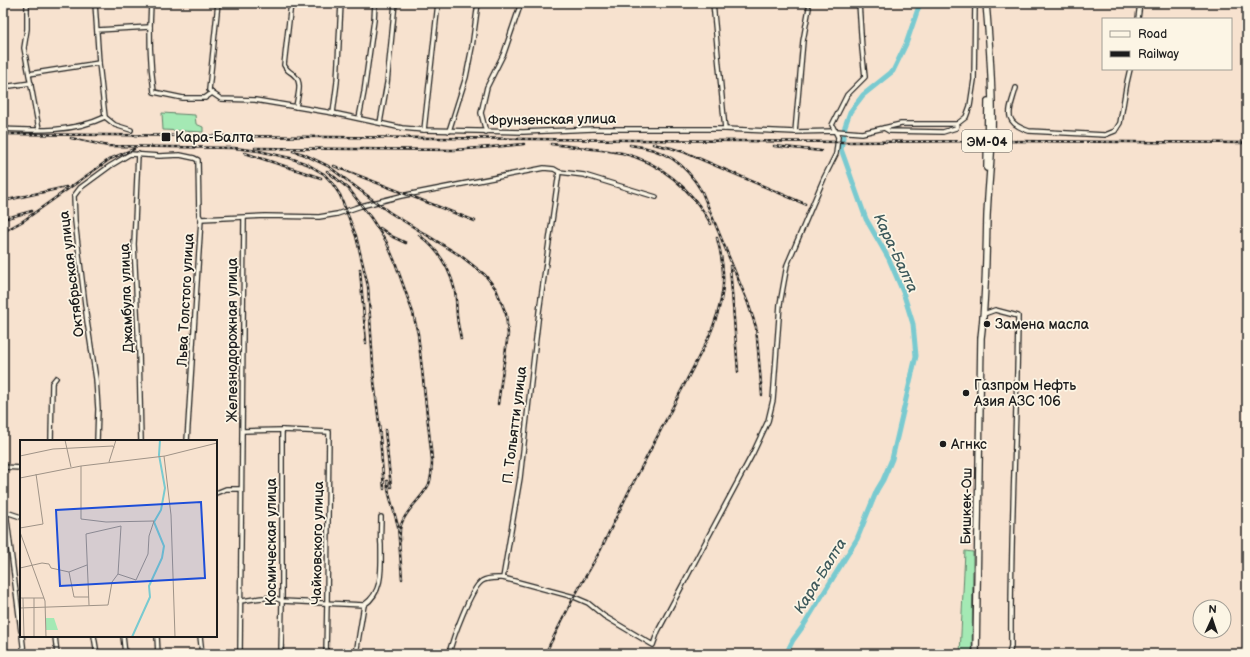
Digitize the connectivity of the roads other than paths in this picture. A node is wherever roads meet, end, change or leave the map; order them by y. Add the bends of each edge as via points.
1 (27, 3) edge
2 (95, 3) edge
3 (151, 3) edge
4 (218, 3) edge
5 (292, 3) edge
6 (341, 3) edge
7 (375, 3) edge
8 (395, 3) edge
9 (438, 3) edge
10 (478, 3) edge
11 (521, 3) edge
12 (712, 3) edge
13 (860, 3) edge
14 (975, 3) edge
15 (986, 3) edge
16 (1140, 3) edge
17 (809, 8) dead end
18 (1138, 18) edge
19 (150, 27) junction
20 (97, 30) junction
21 (98, 63) junction
22 (1130, 70) edge
23 (29, 74) junction
24 (31, 83) junction
25 (3, 87) edge
26 (1016, 88) dead end
27 (212, 93) junction
28 (296, 107) junction
29 (333, 113) junction
30 (105, 117) junction
31 (359, 118) junction
32 (380, 123) junction
33 (958, 124) junction
34 (884, 128) junction
35 (3, 129) edge
36 (39, 129) junction
37 (725, 129) junction
38 (131, 130) dead end
39 (424, 130) junction
40 (450, 131) junction
41 (836, 131) junction
42 (486, 132) junction
43 (795, 132) junction
44 (138, 154) junction
45 (198, 160) joint
46 (559, 172) junction
47 (656, 197) dead end
48 (244, 218) junction
49 (201, 219) junction
50 (984, 314) junction
51 (56, 378) dead end
52 (282, 430) junction
53 (243, 431) junction
54 (50, 440) edge
55 (97, 440) edge
56 (141, 440) edge
57 (187, 440) edge
58 (3, 467) edge
59 (20, 468) edge
60 (241, 489) junction
61 (217, 493) edge
62 (4, 511) edge
63 (20, 517) edge
64 (381, 517) dead end
65 (503, 578) junction
66 (240, 601) junction
67 (282, 601) junction
68 (327, 602) junction
69 (364, 605) junction
70 (20, 624) edge
71 (22, 637) edge
72 (55, 637) edge
73 (94, 637) edge
74 (123, 637) edge
75 (157, 637) edge
76 (200, 637) edge
77 (24, 654) edge
78 (57, 654) edge
79 (97, 654) edge
80 (125, 654) edge
81 (158, 654) edge
82 (202, 654) edge
83 (240, 654) edge
84 (281, 654) edge
85 (326, 654) edge
86 (356, 654) edge
87 (449, 654) edge
88 (976, 654) edge
89 (1009, 654) edge

1 - 23 street via 24,48
2 - 20 street
3 - 19 street
4 - 27 street via 209,90
5 - 28 street via 284,65 287,71 296,76 298,82
6 - 29 street
7 - 31 street
8 - 32 street
9 - 39 street
10 - 40 street via 466,77
11 - 42 street via 504,53 487,87 481,113
12 - 37 street
13 - 41 street via 865,77 847,96 832,125
14 - 33 street via 974,80 970,106 966,117
15 - 50 highway, Бишкек-Ош / ЭМ-04 via 990,69
16 - 18 street
17 - 43 street via 803,41
19 - 20 street
19 - 27 street via 154,92 183,98 205,98
20 - 21 street
21 - 23 street
21 - 30 street
22 - 26 street via 1120,123 1115,131 1105,135 1029,131 1021,128 1009,114
23 - 24 street
24 - 25 street
24 - 36 street
27 - 28 street, Фрунзенская улица via 221,99 255,100
28 - 29 street, Фрунзенская улица
29 - 31 street, Фрунзенская улица
30 - 36 street via 66,129
30 - 38 street via 114,125
31 - 32 street, Фрунзенская улица
32 - 39 street, Фрунзенская улица
33 - 34 street, Фрунзенская улица via 901,124
33 - 34 street via 956,128 943,132 889,131
34 - 41 street, Фрунзенская улица via 862,133
35 - 36 street
37 - 42 street, Фрунзенская улица via 593,128
37 - 43 street, Фрунзенская улица
39 - 40 street, Фрунзенская улица
40 - 42 street, Фрунзенская улица
41 - 43 street, Фрунзенская улица
41 - 65 street via 836,154 787,265 780,304 773,400 768,421 653,645 604,616 588,602
44 - 45 street, Октябрьская улица via 180,155
44 - 55 street, Октябрьская улица via 124,156 80,188 74,196 96,379
44 - 56 street, Джамбула улица via 134,244
45 - 49 street, Льва Толстого улица
46 - 47 street via 584,175
46 - 48 street via 550,168 538,169 401,196 319,217
46 - 65 street, П. Тольятти улица via 539,312 520,478
48 - 49 street
48 - 53 street, Железнодорожная улица
49 - 57 street, Льва Толстого улица
50 - 88 highway, Бишкек-Ош / ЭМ-04 via 981,338
50 - 89 street via 995,310 1018,316
51 - 54 street via 52,383
52 - 53 street
52 - 67 street, Космическая улица
52 - 68 street, Чайковского улица via 329,432
53 - 60 street, Железнодорожная улица
58 - 59 street
60 - 61 street via 226,489
60 - 66 street, Железнодорожная улица
62 - 63 street
62 - 70 street
64 - 69 street via 380,578 377,592
65 - 87 street via 480,582 469,600
66 - 67 street via 265,598 278,598
66 - 83 street, Железнодорожная улица
67 - 68 street
67 - 84 street, Космическая улица
68 - 69 street
68 - 85 street, Чайковского улица
69 - 86 street
71 - 77 street
72 - 78 street
73 - 79 street
74 - 80 street
75 - 81 street
76 - 82 street

